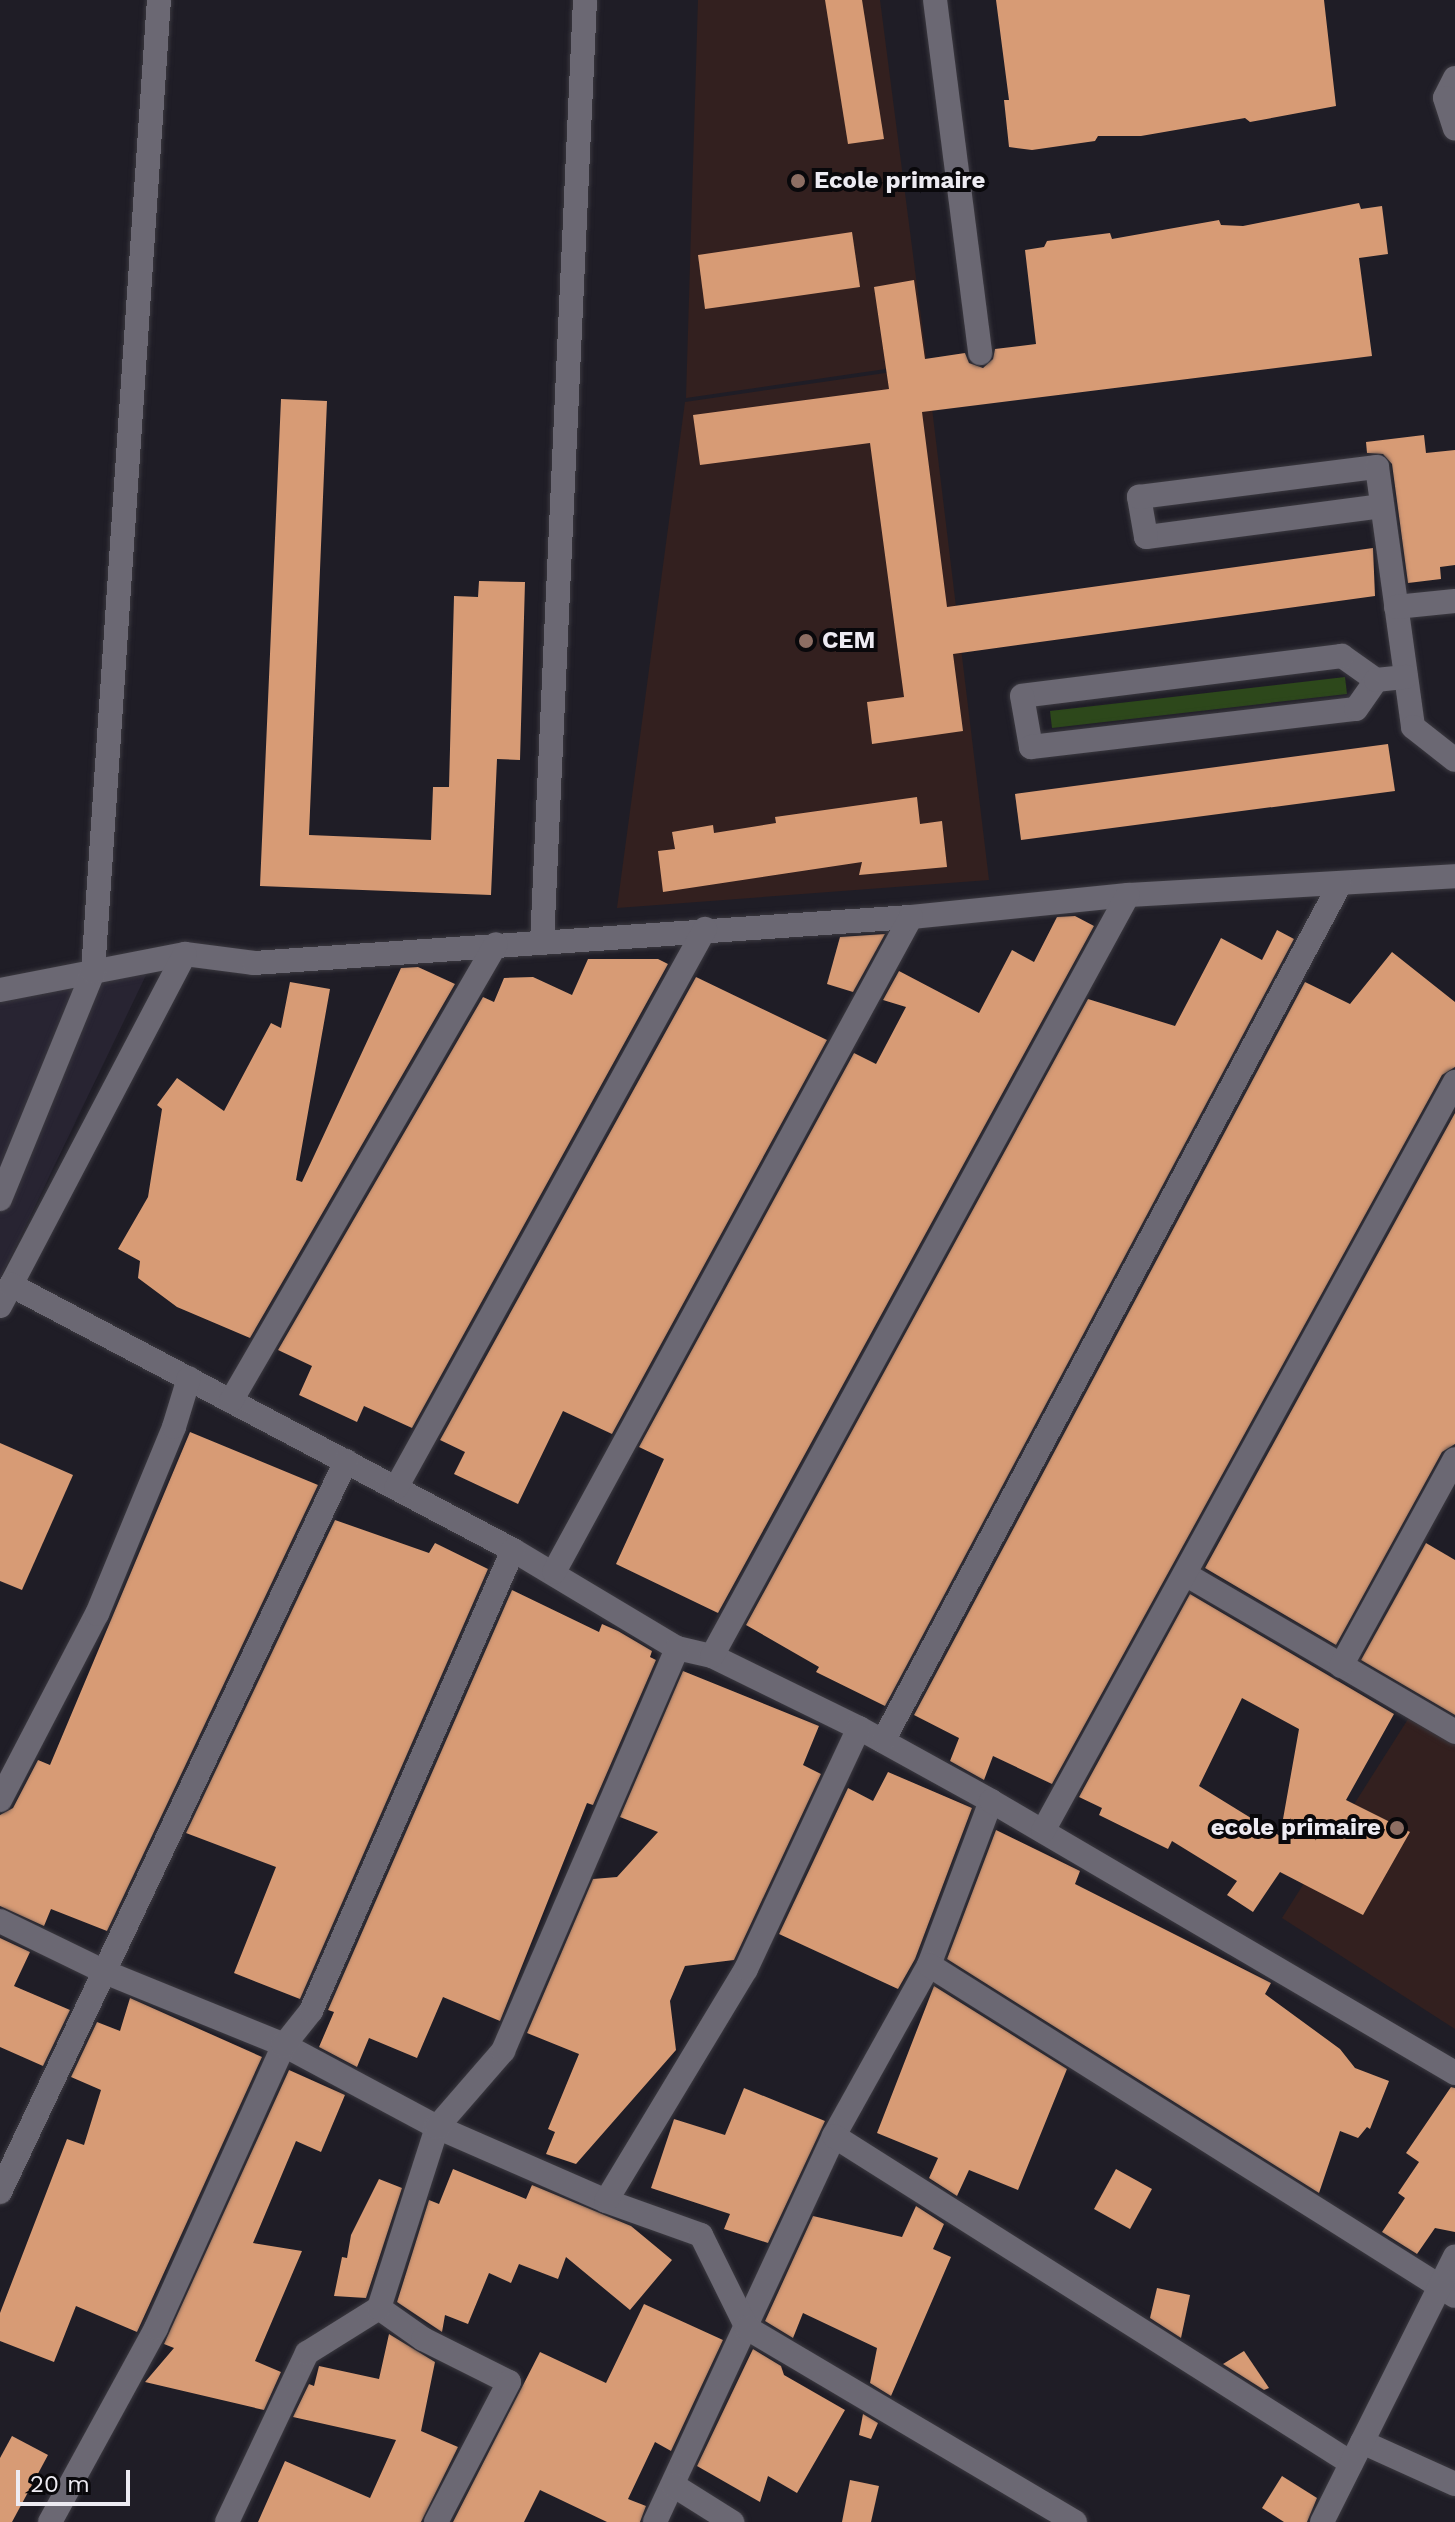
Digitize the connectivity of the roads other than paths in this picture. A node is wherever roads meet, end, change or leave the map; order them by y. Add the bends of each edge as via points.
1 (159, 0) edge
2 (585, 0) edge
3 (935, 0) edge
4 (1455, 78) edge
5 (1455, 128) edge
6 (980, 353) dead end
7 (1382, 506) junction
8 (1455, 601) edge
9 (1396, 607) junction
10 (1406, 677) junction
11 (1376, 680) junction
12 (1455, 760) edge
13 (1455, 876) edge
14 (1340, 884) junction
15 (1128, 895) junction
16 (911, 917) junction
17 (705, 929) junction
18 (542, 943) junction
19 (496, 944) junction
20 (185, 954) junction
21 (93, 972) junction
22 (0, 990) edge
23 (1455, 1082) edge
24 (0, 1199) edge
25 (5, 1296) edge
26 (189, 1378) junction
27 (231, 1401) junction
28 (1455, 1459) edge
29 (346, 1461) junction
30 (396, 1488) junction
31 (513, 1550) junction
32 (554, 1572) junction
33 (1185, 1574) junction
34 (677, 1648) junction
35 (712, 1656) junction
36 (1341, 1666) junction
37 (859, 1728) junction
38 (1455, 1732) edge
39 (883, 1741) junction
40 (0, 1800) edge
41 (991, 1801) junction
42 (1043, 1831) junction
43 (0, 1921) edge
44 (929, 1965) junction
45 (107, 1973) junction
46 (284, 2045) junction
47 (1455, 2073) edge
48 (437, 2127) junction
49 (834, 2136) junction
50 (0, 2192) edge
51 (606, 2201) junction
52 (1455, 2256) edge
53 (1447, 2293) edge
54 (379, 2308) junction
55 (747, 2328) junction
56 (1357, 2453) junction
57 (1455, 2484) edge
58 (673, 2485) junction
59 (50, 2522) edge
60 (227, 2522) edge
61 (436, 2522) edge
62 (655, 2522) edge
63 (732, 2522) edge
64 (1075, 2522) edge
65 (1322, 2522) edge

1 - 21 street
2 - 18 street
3 - 6 street
4 - 5 street via 1445,98
7 - 7 street via 1146,537 1139,497 1377,467
7 - 9 street
8 - 9 street
9 - 10 street
10 - 11 street
10 - 12 street via 1413,727
11 - 11 street via 1356,709 1031,747 1022,696 1342,656
13 - 14 street
14 - 15 street
14 - 39 street
15 - 16 street
15 - 35 street
16 - 17 street
16 - 32 street
17 - 18 street
17 - 30 street
18 - 19 street
19 - 20 street via 254,963
19 - 27 street
20 - 21 street
20 - 25 street
21 - 22 street
21 - 24 street
23 - 33 street
25 - 26 street
26 - 27 street
26 - 40 street via 97,1614
27 - 29 street
28 - 36 street
29 - 30 street
29 - 45 street
30 - 31 street
31 - 32 street
31 - 46 street via 311,2011
32 - 34 street
33 - 36 street
33 - 42 street
34 - 35 street
34 - 48 street via 503,2051
35 - 37 street
36 - 38 street
37 - 39 street
37 - 51 street via 746,1969
39 - 41 street
41 - 42 street
41 - 44 street
42 - 47 street
43 - 45 street
44 - 49 street
44 - 53 street
45 - 46 street
45 - 50 street
46 - 48 street
46 - 59 street via 156,2328
48 - 51 street
48 - 54 street
49 - 55 street
49 - 56 street
51 - 55 street via 701,2235
52 - 53 street
53 - 56 street
54 - 60 street via 307,2353
54 - 61 street via 423,2339 509,2382
55 - 58 street
55 - 64 street
56 - 57 street
56 - 65 street
58 - 62 street
58 - 63 street

